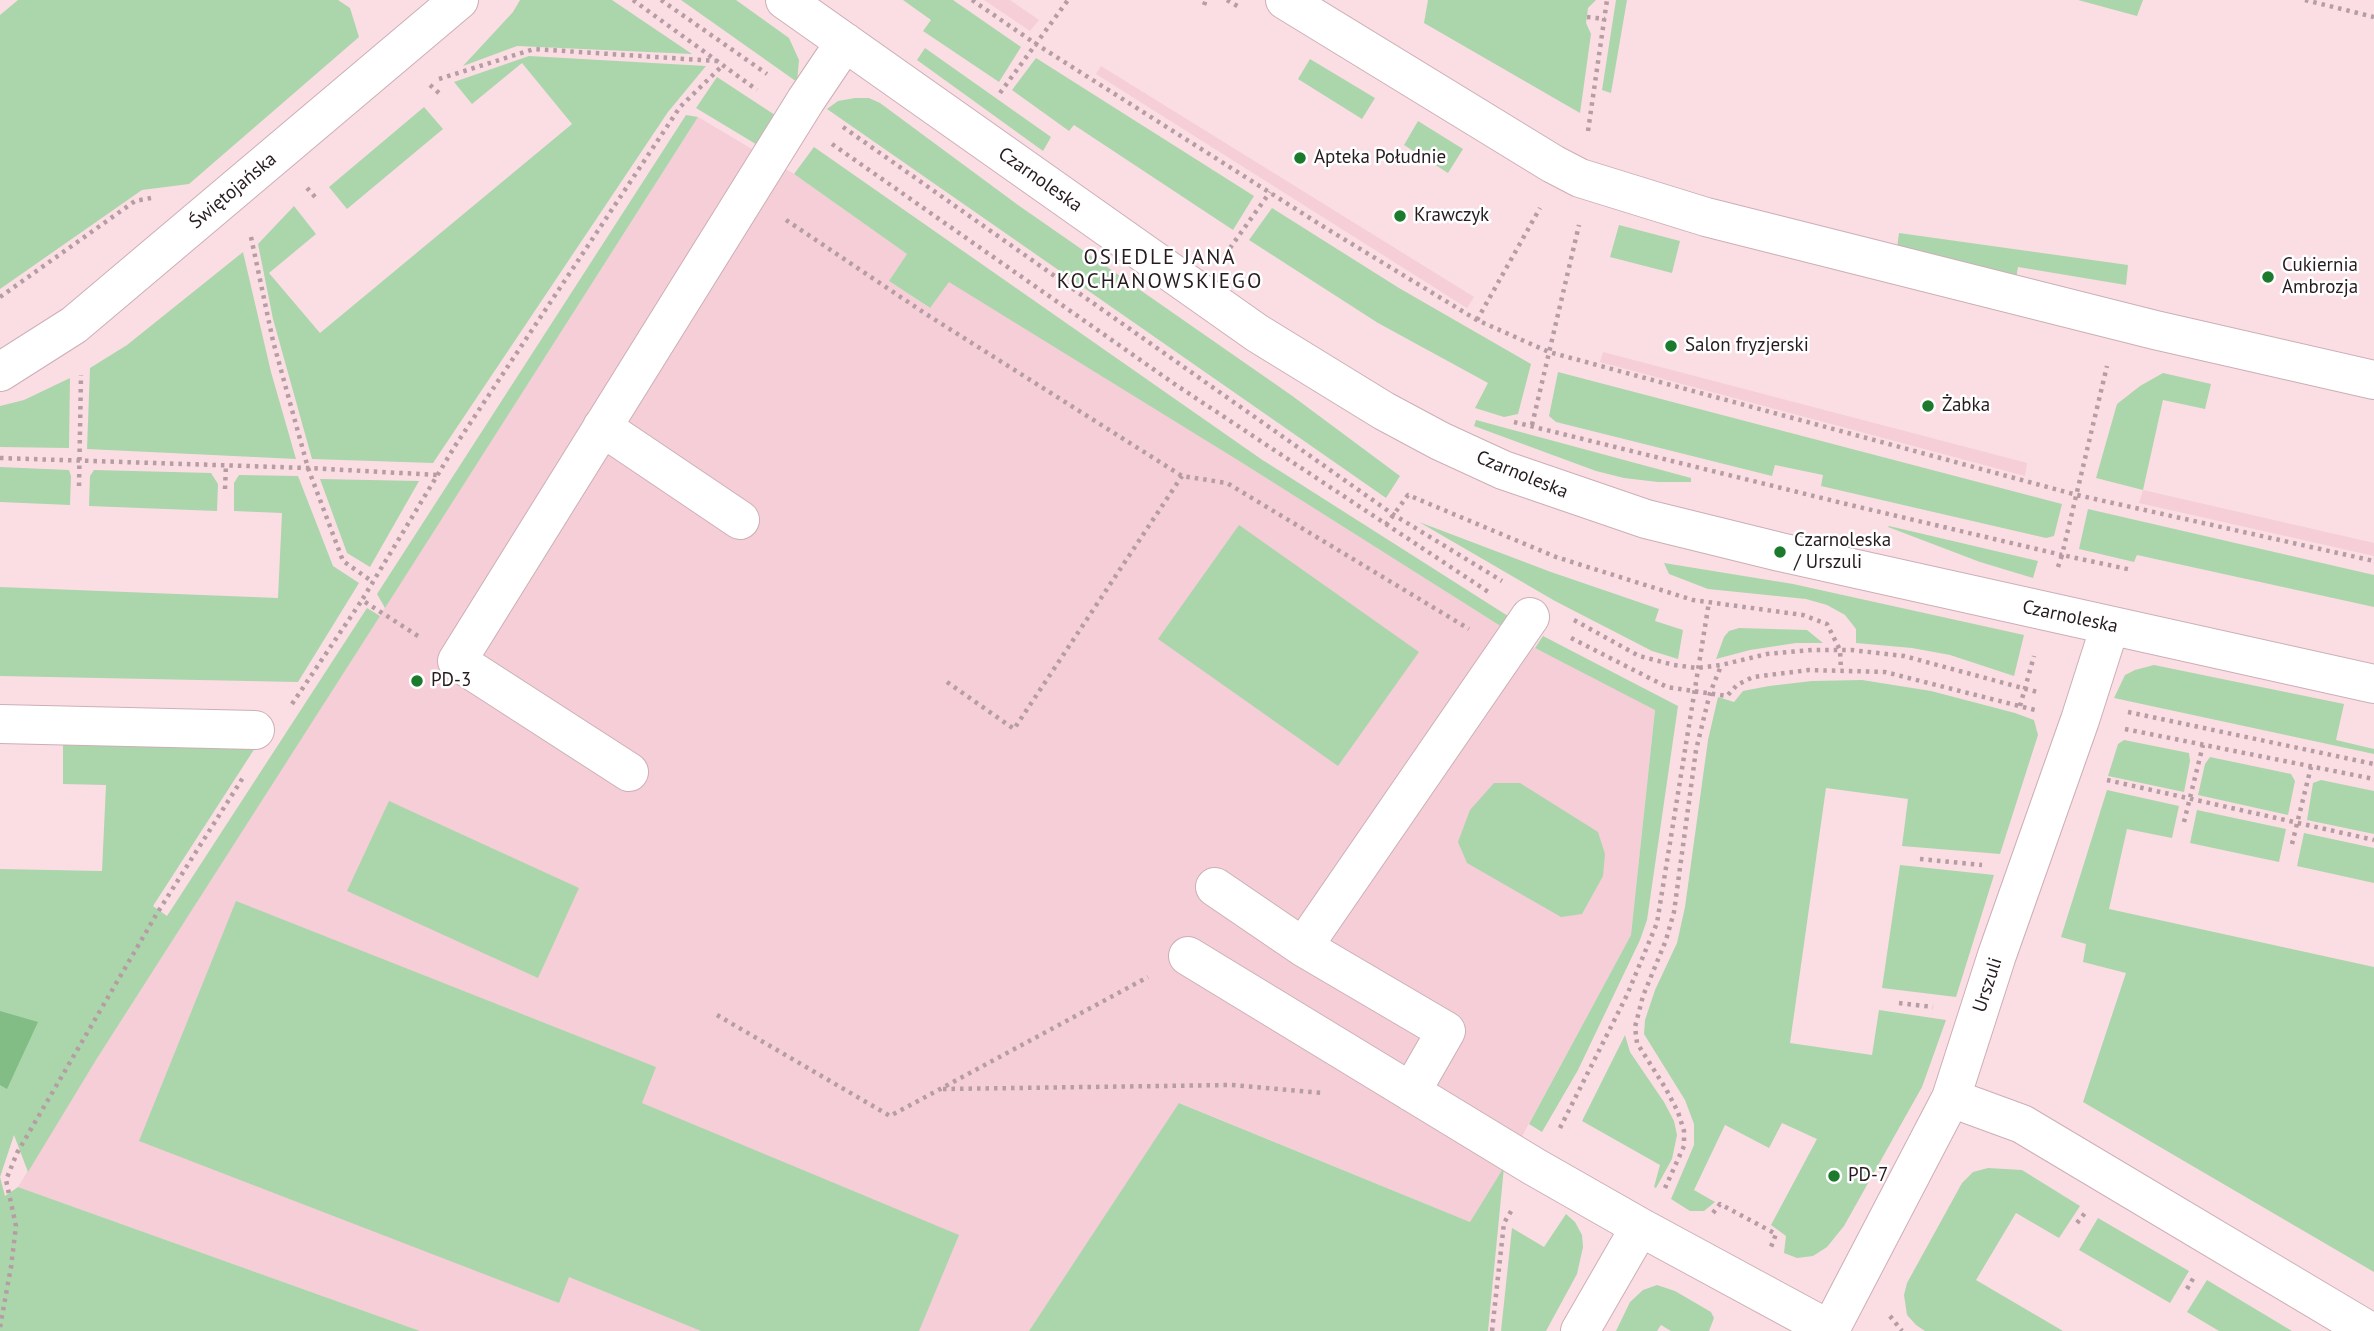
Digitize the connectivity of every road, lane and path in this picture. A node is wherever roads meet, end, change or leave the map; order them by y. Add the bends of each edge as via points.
1 (459, 0) edge
2 (785, 0) edge
3 (972, 0) edge
4 (1068, 0) edge
5 (1285, 0) edge
6 (1607, 0) edge
7 (2305, 0) edge
8 (1587, 17) dead end
9 (2374, 17) edge
10 (1605, 19) junction
11 (845, 42) junction
12 (1036, 44) junction
13 (716, 61) dead end
14 (722, 65) dead end
15 (1000, 93) dead end
16 (440, 94) dead end
17 (1580, 178) junction
18 (304, 184) dead end
19 (1270, 192) junction
20 (747, 195) junction
21 (316, 198) dead end
22 (214, 207) junction
23 (1580, 221) dead end
24 (249, 229) dead end
25 (1220, 263) dead end
26 (0, 297) edge
27 (1549, 352) junction
28 (2109, 359) dead end
29 (81, 362) dead end
30 (0, 372) edge
31 (2374, 380) edge
32 (1510, 421) dead end
33 (1532, 425) junction
34 (602, 428) junction
35 (0, 458) edge
36 (79, 460) junction
37 (226, 465) junction
38 (308, 468) junction
39 (438, 475) junction
40 (1182, 475) junction
41 (79, 486) dead end
42 (225, 489) dead end
43 (2077, 495) junction
44 (740, 520) dead end
45 (1387, 525) dead end
46 (2374, 561) edge
47 (373, 582) junction
48 (1709, 602) junction
49 (1530, 617) dead end
50 (2110, 626) junction
51 (1506, 651) junction
52 (457, 661) junction
53 (1721, 665) dead end
54 (1841, 670) dead end
55 (947, 682) dead end
56 (2374, 684) edge
57 (0, 724) edge
58 (255, 730) dead end
59 (2203, 745) dead end
60 (2311, 766) dead end
61 (629, 772) dead end
62 (2096, 778) dead end
63 (2190, 799) junction
64 (2184, 822) dead end
65 (2296, 822) junction
66 (2374, 840) edge
67 (2291, 844) dead end
68 (1920, 859) dead end
69 (1988, 866) dead end
70 (1215, 887) dead end
71 (156, 915) dead end
72 (1303, 947) junction
73 (1188, 956) joint
74 (717, 1016) dead end
75 (940, 1089) junction
76 (1411, 1092) junction
77 (1325, 1094) dead end
78 (1951, 1098) junction
79 (1536, 1167) junction
80 (1640, 1227) junction
81 (1890, 1306) dead end
82 (0, 1327) edge
83 (1492, 1331) edge
84 (1580, 1331) edge
85 (1831, 1331) edge
86 (1902, 1331) edge
87 (2369, 1331) edge

1 - 22 street, Świętojańska
2 - 11 street, Czarnoleska
3 - 12 path
4 - 12 path
5 - 17 street
6 - 10 path
7 - 9 path
8 - 10 path
10 - 17 path
11 - 20 street
11 - 50 street, Czarnoleska via 1256,333 1440,441 1503,470 1646,519
12 - 15 path
12 - 19 path
13 - 16 path via 534,50 428,82
14 - 39 path via 680,107
17 - 31 street via 1733,223 2155,330
18 - 21 path
19 - 25 path
19 - 27 path via 1477,320
20 - 34 street
20 - 40 path
22 - 26 path via 183,193 135,201
22 - 30 street, Świętojańska via 74,324
23 - 27 path
24 - 38 path via 273,341
27 - 33 path
27 - 43 path
28 - 43 path
29 - 36 path
32 - 33 path
33 - 43 path via 2062,555
34 - 44 street
34 - 52 street
35 - 36 path
36 - 37 path
36 - 41 path
37 - 38 path
37 - 42 path
38 - 39 path
38 - 47 path via 343,561
39 - 47 path
40 - 51 path via 1227,483
40 - 55 path via 1014,729
43 - 46 path
45 - 48 path via 1408,495 1556,556
47 - 52 path via 362,600
48 - 54 path via 1803,615 1827,624 1840,650
48 - 79 path via 1657,923 1627,995
49 - 51 street
50 - 56 street, Czarnoleska
50 - 78 street, Urszuli
51 - 72 street
52 - 61 street
53 - 80 path via 1696,750 1674,912 1635,1027 1637,1043 1666,1089 1684,1131 1679,1160
57 - 58 street
59 - 63 path
60 - 65 path
62 - 63 path
63 - 64 path
63 - 65 path
65 - 66 path
65 - 67 path
68 - 69 path
70 - 72 street
71 - 82 path via 17,1153 6,1180 16,1226
72 - 76 street via 1446,1031
73 - 75 path
73 - 76 street
74 - 75 path via 890,1116
75 - 77 path via 1232,1085
76 - 79 street
78 - 85 street, Urszuli
78 - 87 street via 2022,1124
79 - 80 street
79 - 83 path via 1504,1223
80 - 84 street
80 - 85 street
81 - 86 path via 1890,1317

